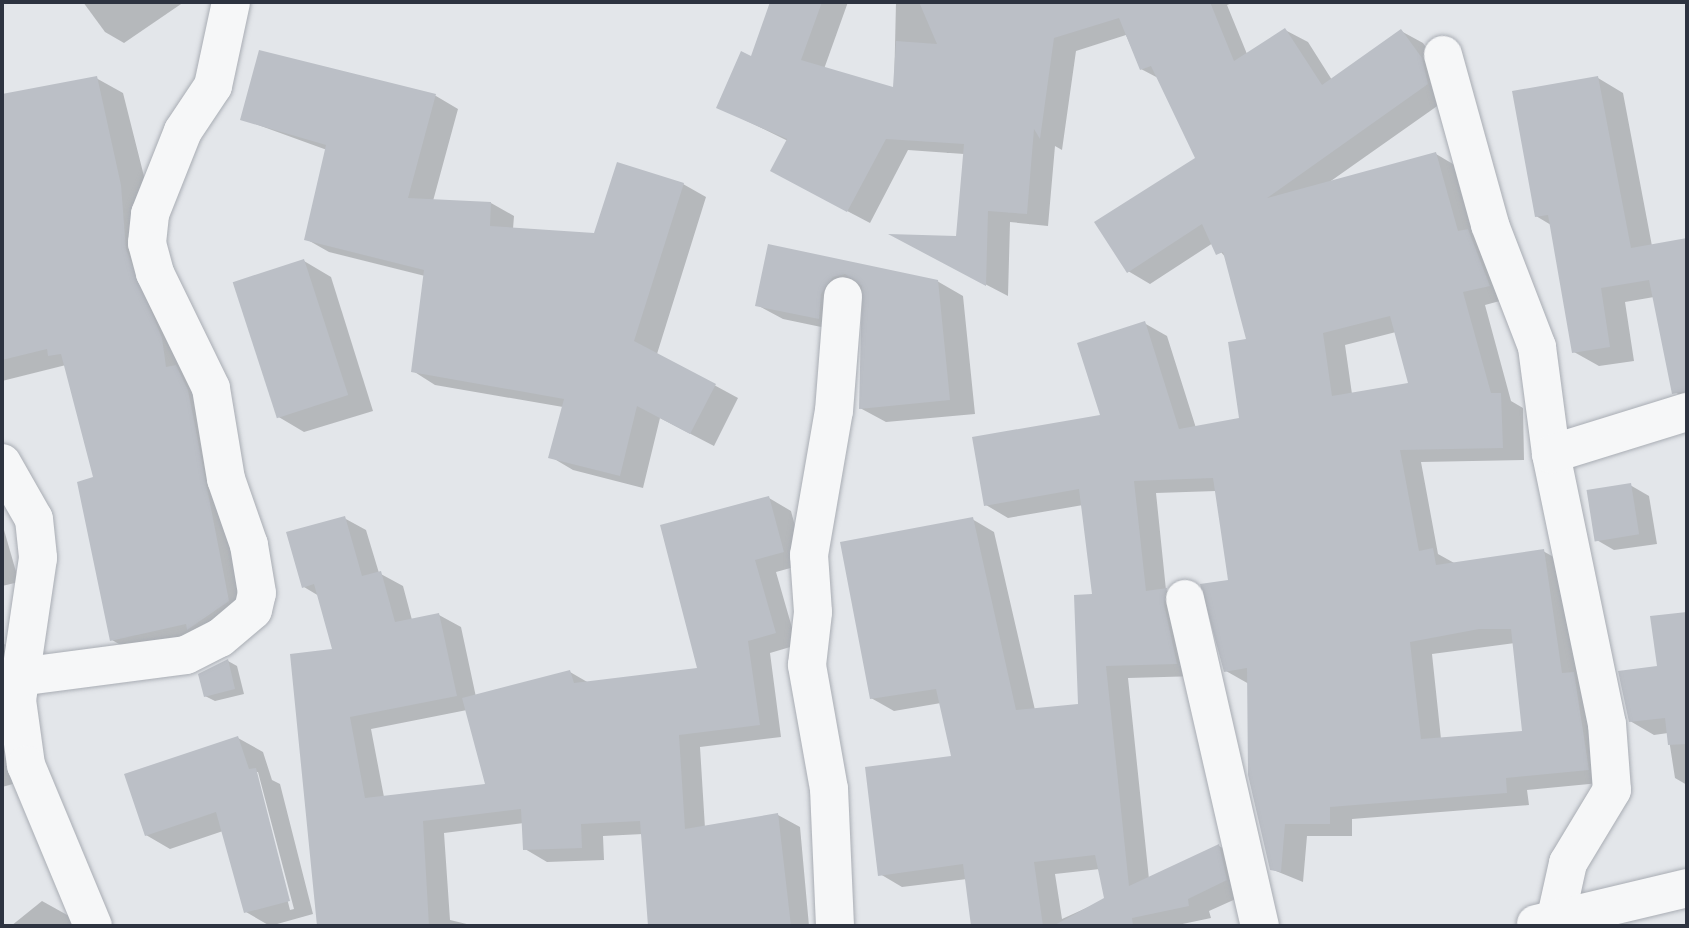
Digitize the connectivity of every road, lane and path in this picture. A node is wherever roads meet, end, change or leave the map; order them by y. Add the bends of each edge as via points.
1 (231, 2) edge
2 (1443, 55) dead end
3 (843, 296) dead end
4 (1687, 412) edge
5 (1552, 454) junction
6 (2, 463) edge
7 (1185, 599) dead end
8 (19, 677) junction
9 (1687, 888) edge
10 (1543, 922) edge
11 (93, 926) edge
12 (835, 926) edge
13 (1260, 926) edge

1 - 8 street via 213,86 183,131 150,214 148,243 155,274 211,388 226,479 249,545 257,593 253,610 220,638 186,655
2 - 5 street via 1490,225 1537,347
3 - 12 street via 834,411 809,555 813,612 807,666 829,789
4 - 5 street
5 - 10 street via 1607,724 1612,790 1568,863
6 - 8 street via 34,519 38,558
7 - 13 street
8 - 11 street via 26,765
9 - 10 street

